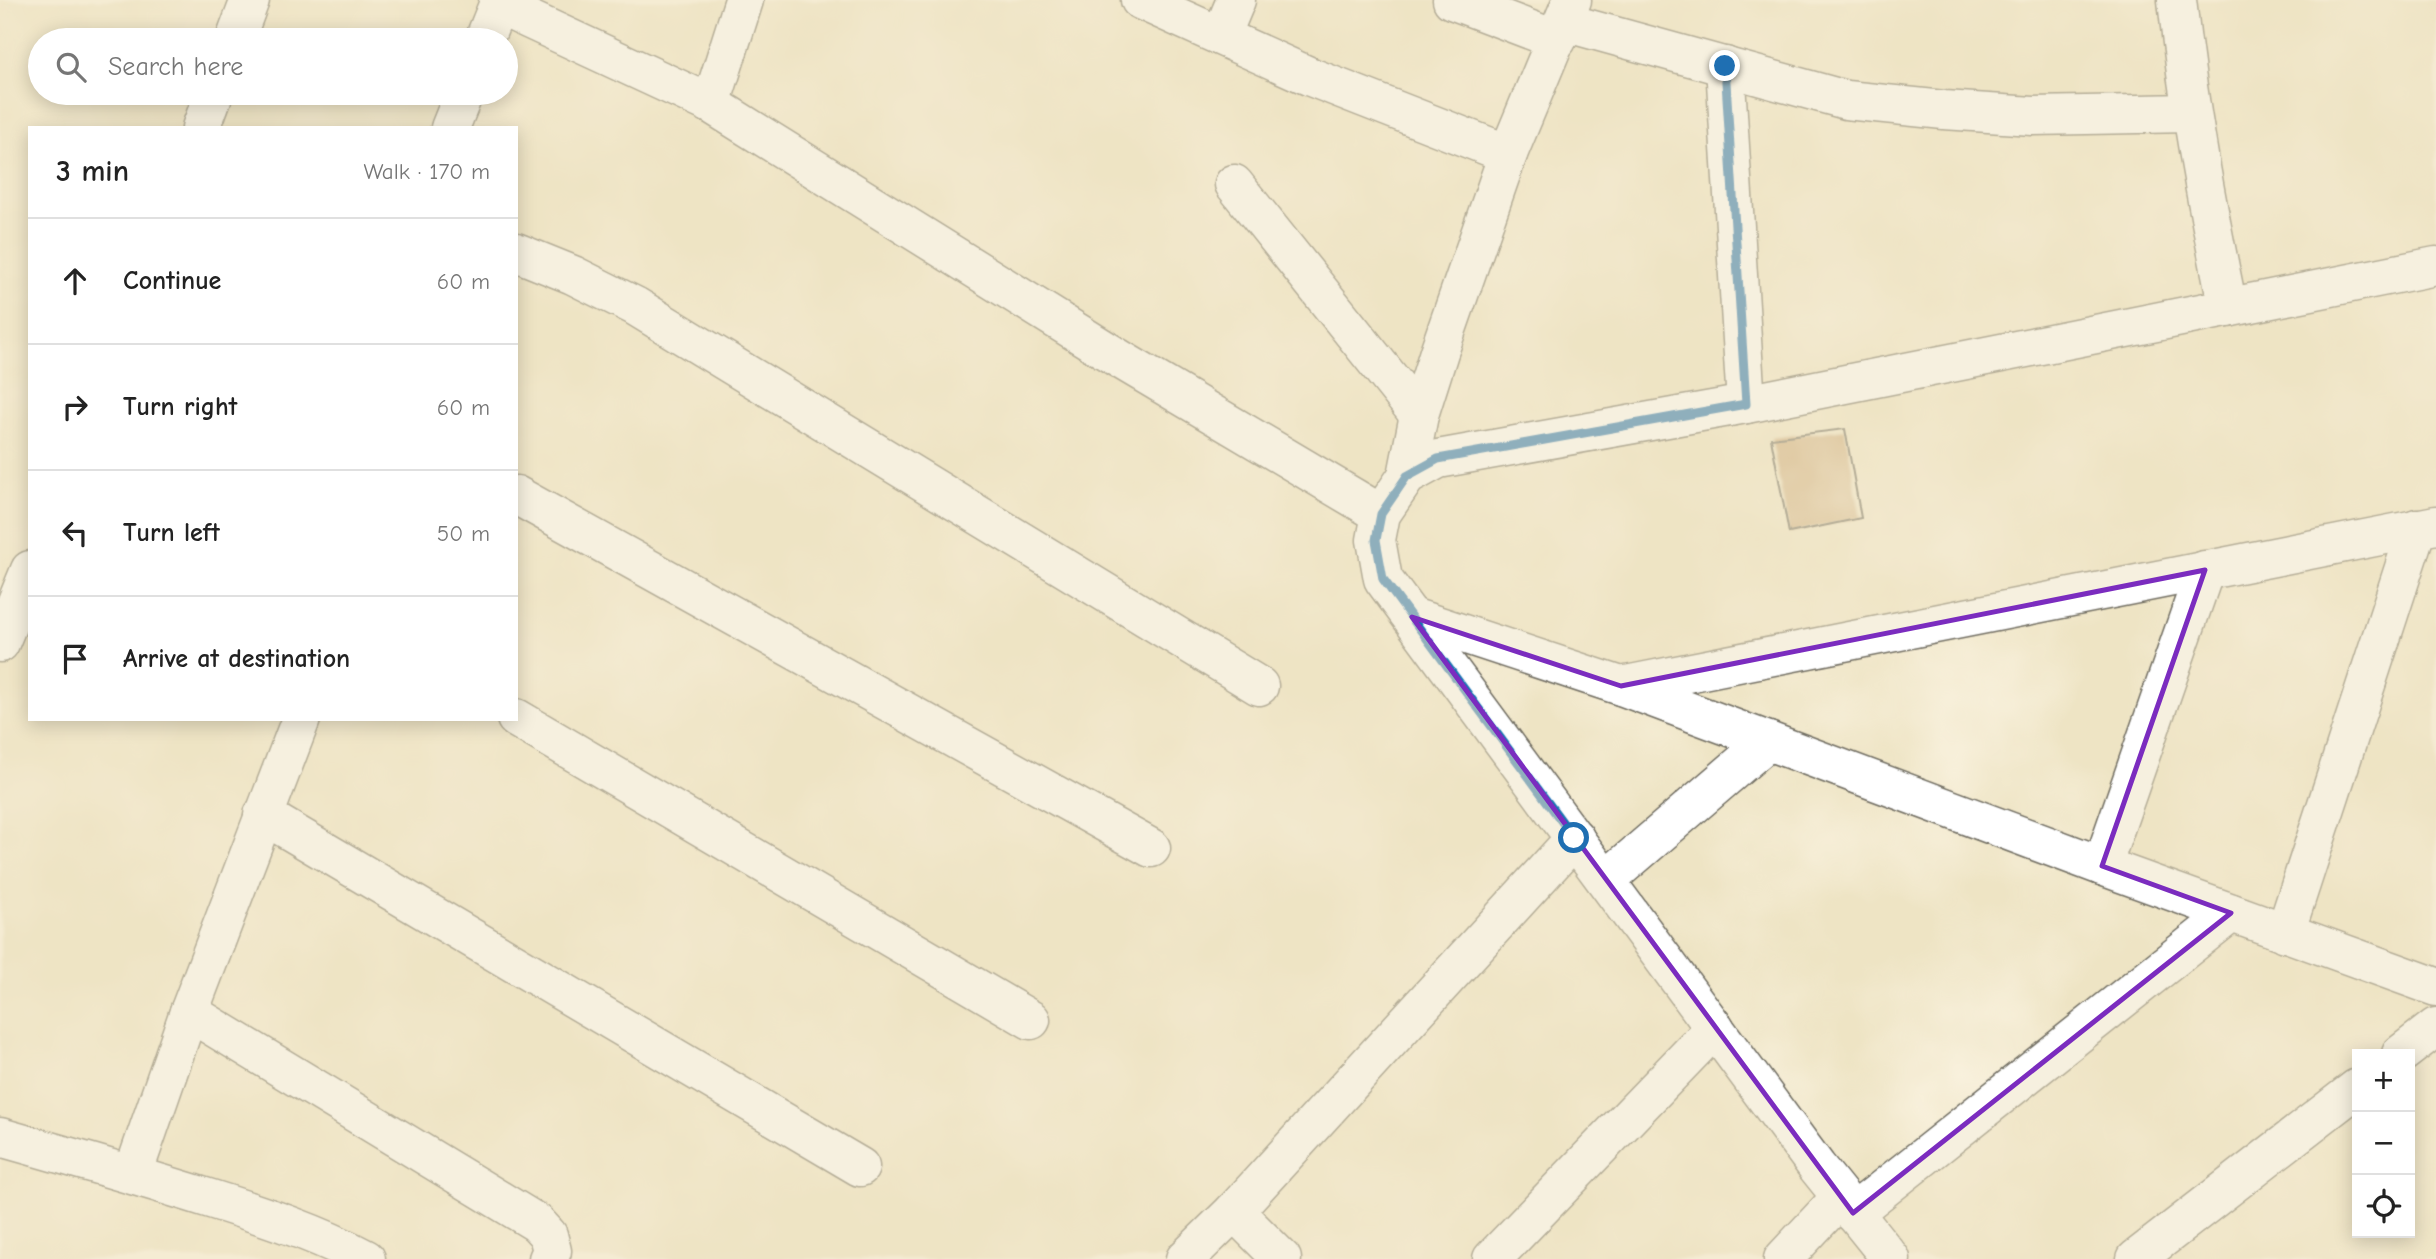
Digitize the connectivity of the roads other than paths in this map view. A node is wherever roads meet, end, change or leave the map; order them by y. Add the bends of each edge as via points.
1 (250, 0) edge
2 (744, 0) edge
3 (1140, 0) edge
4 (1236, 0) edge
5 (1452, 0) edge
6 (2177, 0) edge
7 (499, 2) edge
8 (1564, 21) edge
9 (240, 28) edge
10 (489, 28) edge
11 (1221, 36) junction
12 (1725, 66) junction
13 (711, 104) junction
14 (210, 105) edge
15 (459, 105) edge
16 (2191, 113) junction
17 (202, 126) edge
18 (451, 126) edge
19 (1508, 154) junction
20 (1234, 184) dead end
21 (518, 253) edge
22 (2436, 266) edge
23 (2228, 307) junction
24 (1746, 404) junction
25 (1419, 415) junction
26 (1407, 476) junction
27 (518, 496) edge
28 (1381, 514) junction
29 (2427, 527) edge
30 (2205, 570) junction
31 (18, 572) edge
32 (1412, 617) junction
33 (0, 643) edge
34 (1259, 686) dead end
35 (1621, 686) junction
36 (518, 719) edge
37 (300, 721) edge
38 (1768, 741) junction
39 (263, 815) junction
40 (1574, 838) junction
41 (1151, 848) dead end
42 (2102, 866) junction
43 (1606, 880) junction
44 (2231, 913) junction
45 (2285, 933) junction
46 (2436, 987) edge
47 (189, 1012) junction
48 (1031, 1020) dead end
49 (2436, 1027) edge
50 (1715, 1028) junction
51 (2407, 1049) edge
52 (2352, 1092) edge
53 (0, 1137) edge
54 (860, 1167) dead end
55 (133, 1174) junction
56 (1847, 1205) junction
57 (1234, 1211) junction
58 (366, 1259) edge
59 (548, 1259) edge
60 (1185, 1259) edge
61 (1282, 1259) edge
62 (1492, 1259) edge
63 (1783, 1259) edge
64 (1891, 1259) edge
65 (2136, 1259) edge

1 - 9 street
2 - 13 street
3 - 11 street
4 - 11 street
5 - 8 street
6 - 16 street
7 - 10 street
7 - 13 street
8 - 12 street
8 - 19 street
11 - 19 street via 1311,77
12 - 16 street via 1846,100 1944,110 2033,116
12 - 24 street
13 - 28 street via 1118,358
14 - 17 street
15 - 18 street
16 - 23 street
19 - 25 street
20 - 25 street
21 - 34 street via 635,306
22 - 23 street
23 - 24 street
24 - 26 street via 1438,459
25 - 26 street
26 - 28 street
27 - 41 street
28 - 32 street via 1376,540 1383,579
29 - 30 street
29 - 45 street
30 - 35 street
30 - 42 street
31 - 33 street
32 - 35 street
32 - 40 street
35 - 38 street
36 - 48 street
37 - 39 street
38 - 42 street
38 - 43 street
39 - 47 street
39 - 54 street
40 - 43 street
40 - 57 street
42 - 44 street
43 - 50 street
44 - 45 street
44 - 56 street
45 - 46 street
47 - 55 street
47 - 59 street via 537,1223 548,1235 552,1251
49 - 51 street
50 - 56 street
50 - 62 street
52 - 65 street
53 - 55 street
55 - 58 street via 274,1219
56 - 63 street
56 - 64 street
57 - 60 street
57 - 61 street

